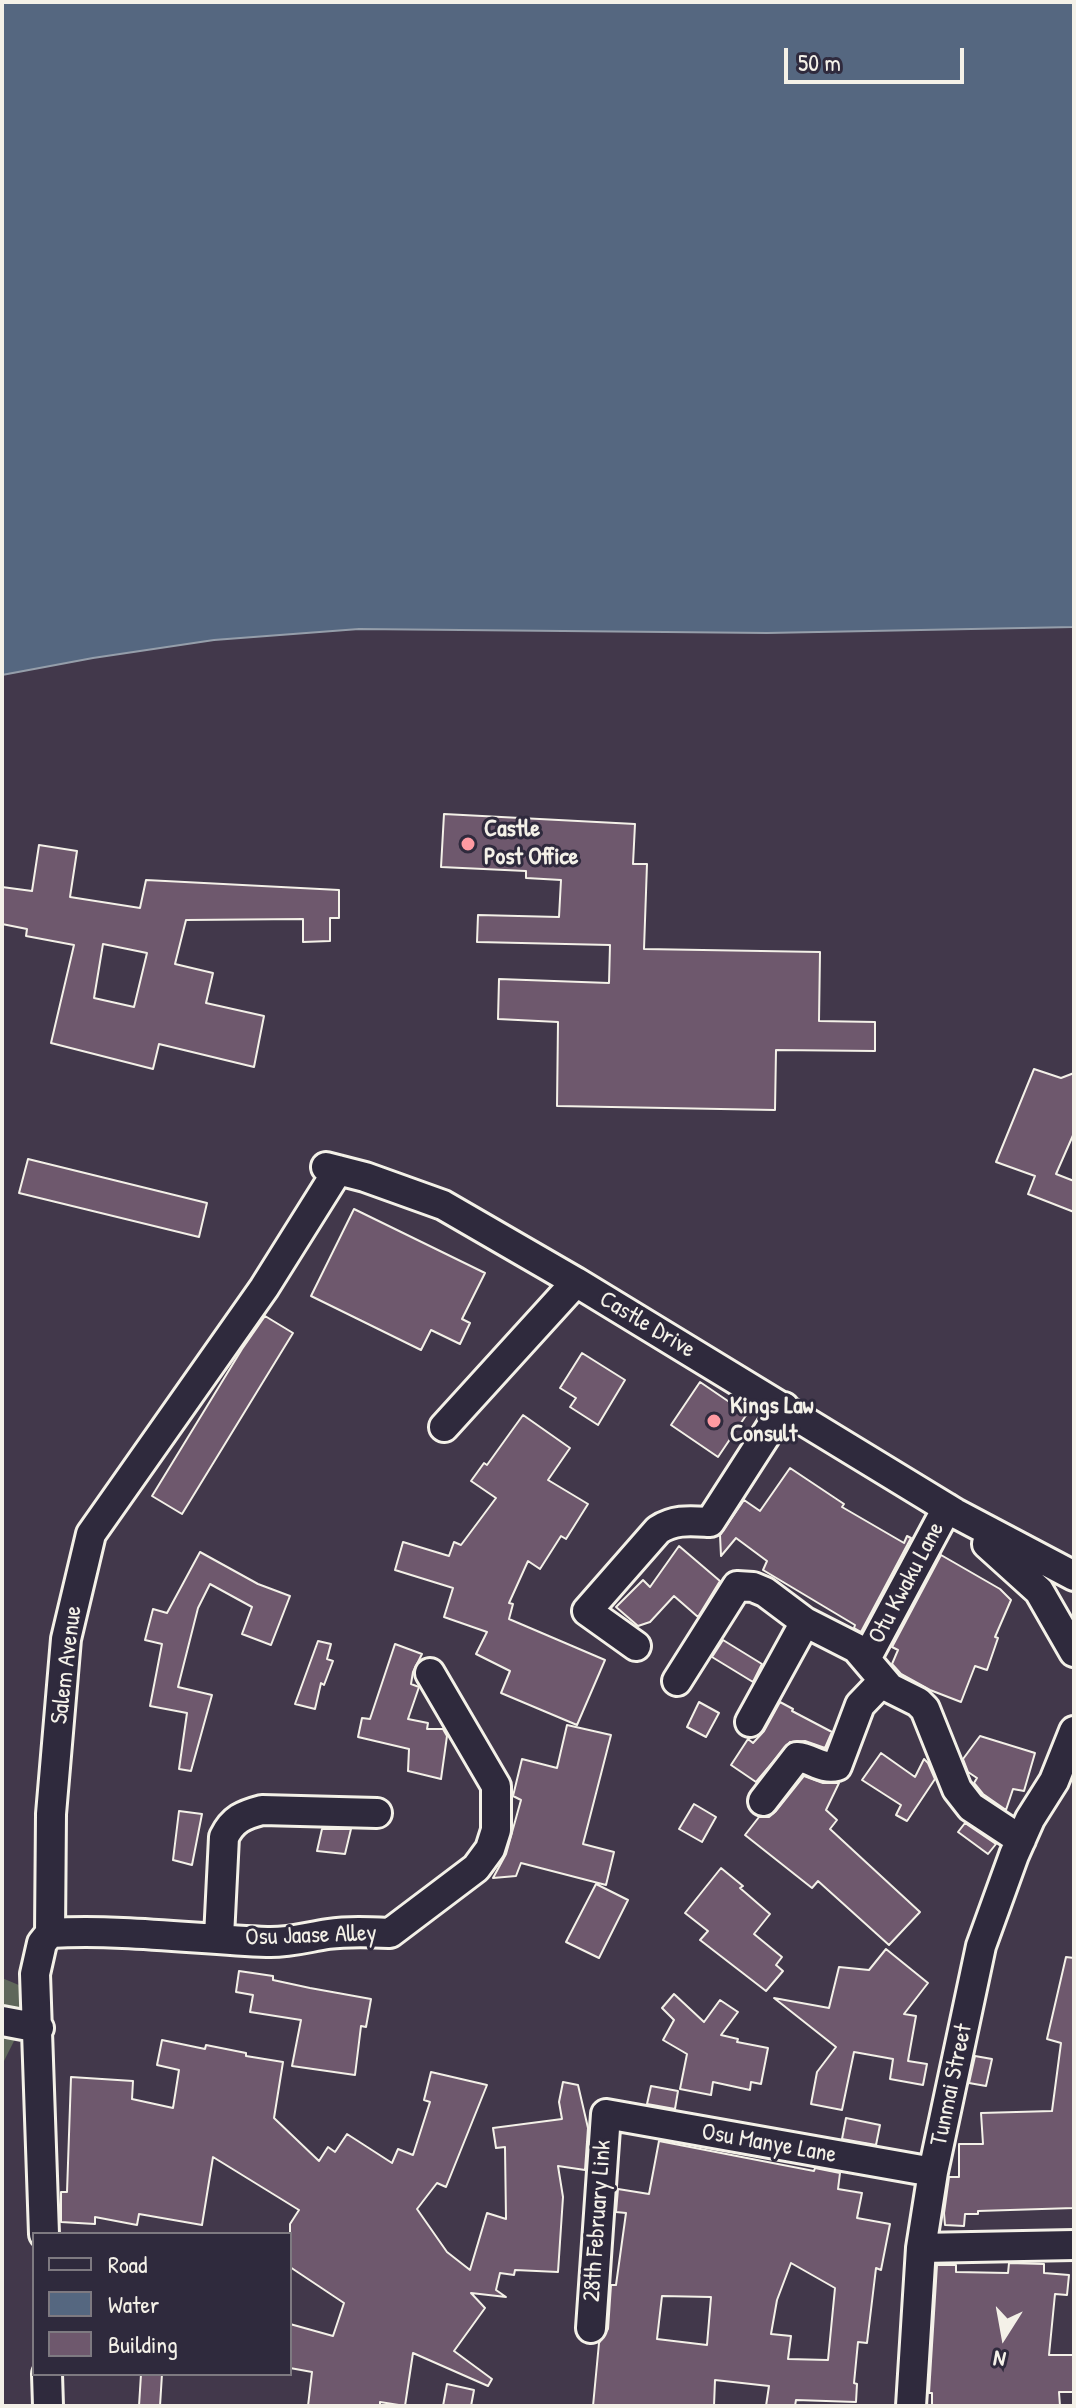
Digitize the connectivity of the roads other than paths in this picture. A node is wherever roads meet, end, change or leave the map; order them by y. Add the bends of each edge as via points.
1 (332, 1168) joint
2 (576, 1282) junction
3 (784, 1407) junction
4 (444, 1427) dead end
5 (951, 1510) junction
6 (1074, 1576) edge
7 (805, 1622) junction
8 (636, 1646) dead end
9 (1074, 1652) edge
10 (874, 1670) junction
11 (430, 1673) dead end
12 (677, 1681) dead end
13 (750, 1722) dead end
14 (1074, 1731) edge
15 (1064, 1772) edge
16 (763, 1801) dead end
17 (377, 1813) dead end
18 (1021, 1840) junction
19 (50, 1933) junction
20 (219, 1937) junction
21 (2, 2021) edge
22 (39, 2028) junction
23 (606, 2114) joint
24 (933, 2172) junction
25 (44, 2232) edge
26 (1074, 2245) edge
27 (921, 2248) junction
28 (591, 2328) dead end
29 (47, 2376) edge
30 (48, 2406) edge
31 (911, 2406) edge

1 - 2 street, Castle Drive via 443,1205
1 - 19 street, Salem Avenue via 264,1288 91,1534 66,1639 51,1814
2 - 3 street, Castle Drive
2 - 4 street
3 - 5 street, Castle Drive
3 - 8 street via 710,1522 681,1520 658,1530 587,1611
5 - 6 street, Castle Drive
5 - 9 street, Castle Drive via 1039,1591
5 - 10 street, Otu Kwaku Lane
7 - 10 street via 856,1648
7 - 12 street via 765,1592 737,1586
7 - 13 street
10 - 16 street, Otu Kwaku Lane via 837,1766 797,1757
10 - 18 street via 890,1688 925,1709 957,1789 971,1807
11 - 20 street, Osu Jaase Alley via 496,1786 496,1830 476,1868 390,1933 360,1931 269,1942
14 - 15 street, Tunmai Street
15 - 18 street, Tunmai Street
17 - 20 street via 262,1810 231,1823 224,1837
18 - 24 street, Tunmai Street via 981,1946
19 - 20 street, Osu Jaase Alley
19 - 22 street, Salem Avenue via 37,1959
21 - 22 street
22 - 25 street, Salem Avenue
23 - 24 street, Osu Manye Lane
23 - 28 street, 28th February Link
24 - 27 street, Tunmai Street
26 - 27 street
27 - 31 street, Tunmai Street
29 - 30 street

